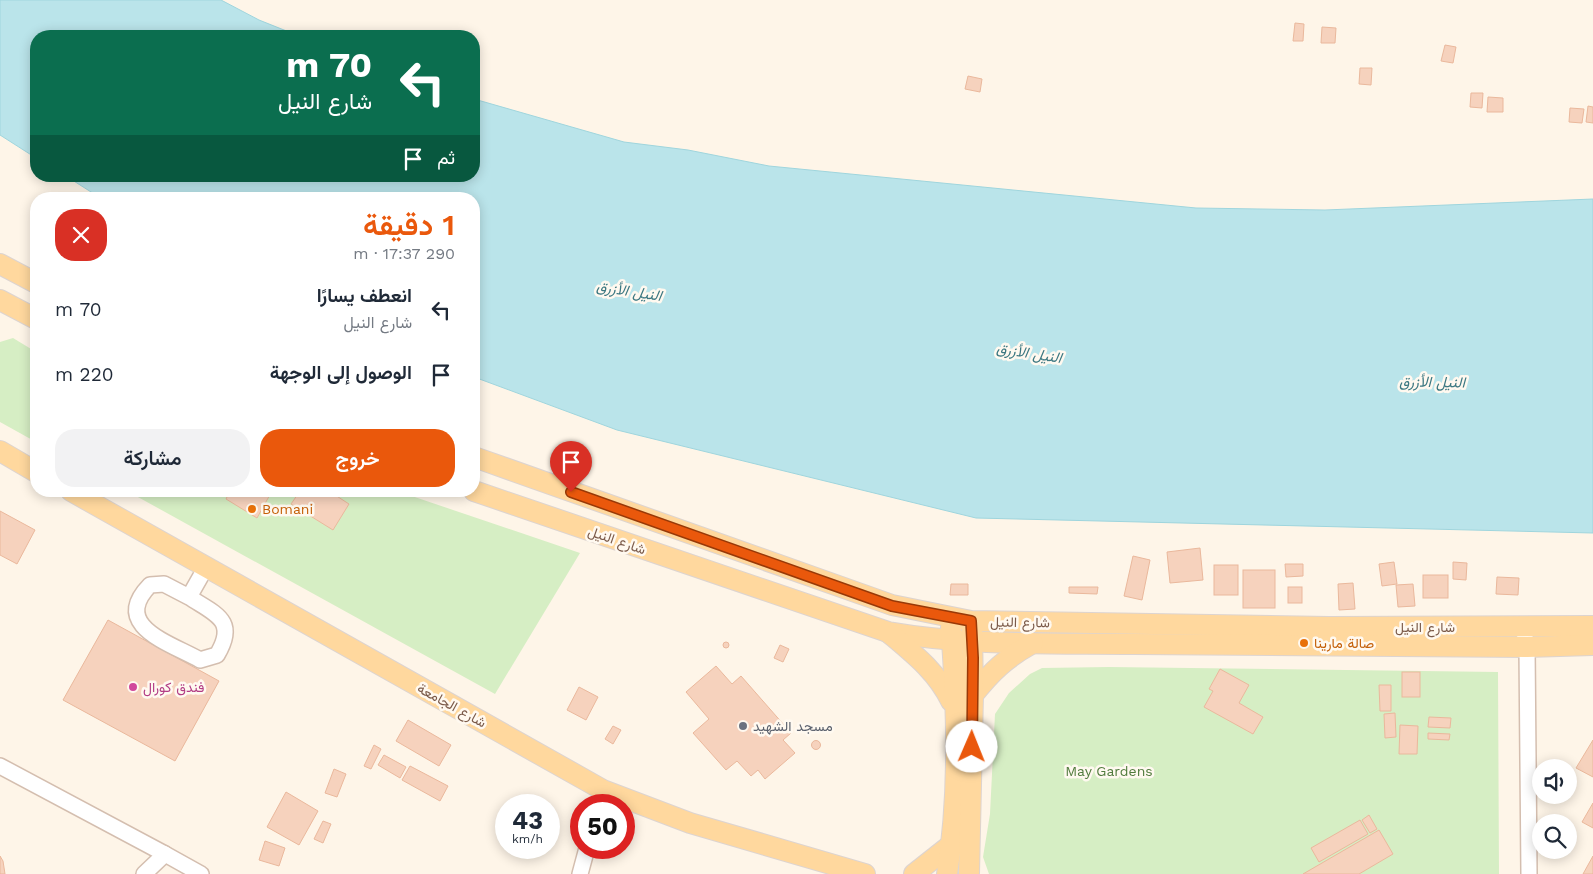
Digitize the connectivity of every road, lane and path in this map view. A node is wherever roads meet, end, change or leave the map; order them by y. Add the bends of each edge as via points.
1 (0, 264) edge
2 (30, 280) edge
3 (0, 300) edge
4 (30, 315) edge
5 (0, 451) edge
6 (480, 459) edge
7 (30, 468) edge
8 (480, 493) edge
9 (82, 497) edge
10 (739, 551) junction
11 (206, 568) junction
12 (731, 578) junction
13 (188, 597) junction
14 (950, 618) junction
15 (971, 621) junction
16 (1127, 624) junction
17 (1593, 626) edge
18 (1522, 627) junction
19 (888, 632) junction
20 (952, 640) junction
21 (973, 642) junction
22 (1034, 642) junction
23 (1129, 644) junction
24 (1593, 645) edge
25 (1527, 647) junction
26 (973, 695) junction
27 (954, 708) junction
28 (0, 766) edge
29 (595, 794) edge
30 (635, 807) edge
31 (952, 844) junction
32 (165, 854) junction
33 (584, 859) edge
34 (972, 868) edge
35 (859, 873) edge
36 (144, 874) edge
37 (201, 874) edge
38 (580, 874) edge
39 (914, 874) edge
40 (947, 874) edge
41 (1529, 874) edge

1 - 2 main road
3 - 4 main road
5 - 7 main road
6 - 10 main road, شارع النيل
8 - 12 main road, شارع النيل
9 - 11 main road, شارع الجامعة
10 - 12 main road
10 - 14 main road, شارع النيل via 892,606
11 - 13 street
11 - 29 main road, شارع الجامعة
12 - 19 main road, شارع النيل
13 - 13 street via 164,584 150,585 140,595 137,619 143,629 200,660 217,655 226,635 226,625 218,615
14 - 15 main road, شارع النيل
14 - 20 main road
15 - 16 main road, شارع النيل
15 - 21 main road
16 - 18 main road, شارع النيل
16 - 23 main road
17 - 18 main road, شارع النيل
18 - 25 street
19 - 20 main road, شارع النيل
19 - 27 main road via 943,683
20 - 21 main road, شارع النيل
20 - 27 main road
21 - 22 main road, شارع النيل
21 - 26 main road
22 - 23 main road, شارع النيل
22 - 26 main road via 1009,656
23 - 25 main road, شارع النيل
24 - 25 main road, شارع النيل
25 - 41 street
26 - 34 main road
27 - 31 main road
28 - 32 street
30 - 35 main road, شارع الجامعة
31 - 39 main road
31 - 40 main road
32 - 36 street
32 - 37 street
33 - 38 street

